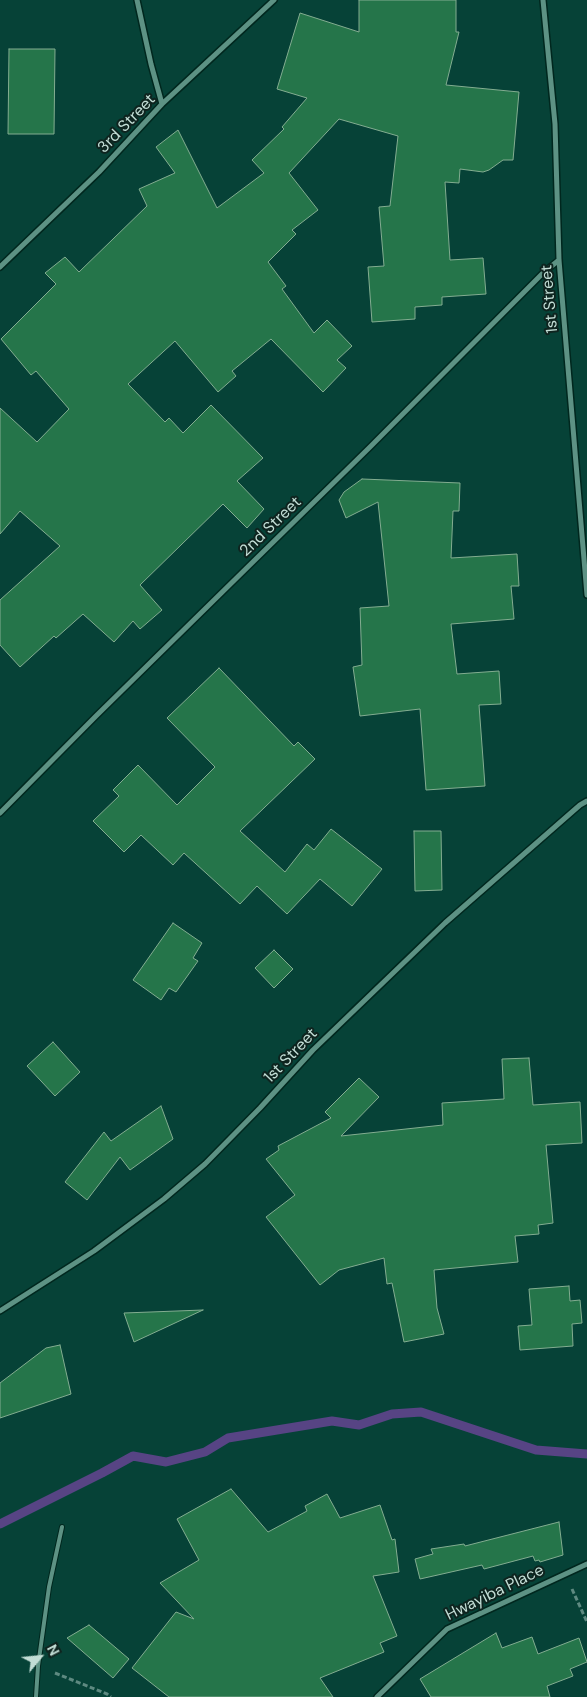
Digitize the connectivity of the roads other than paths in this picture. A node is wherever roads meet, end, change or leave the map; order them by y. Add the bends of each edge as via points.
1 (137, 0) edge
2 (274, 0) edge
3 (543, 0) edge
4 (162, 104) junction
5 (560, 260) junction
6 (0, 267) edge
7 (587, 595) edge
8 (587, 801) edge
9 (0, 813) edge
10 (0, 1311) edge
11 (62, 1527) dead end
12 (587, 1564) edge
13 (36, 1697) edge
14 (377, 1697) edge

1 - 4 street
2 - 4 street, 3rd Street
3 - 5 street, 1st Street via 555,124
4 - 6 street, 3rd Street via 99,172
5 - 7 street, 1st Street
5 - 9 street, 2nd Street via 543,272
8 - 10 street, 1st Street via 445,923 313,1050 205,1164 94,1251
11 - 13 lane via 49,1587
12 - 14 street, Hwayiba Place via 448,1629

